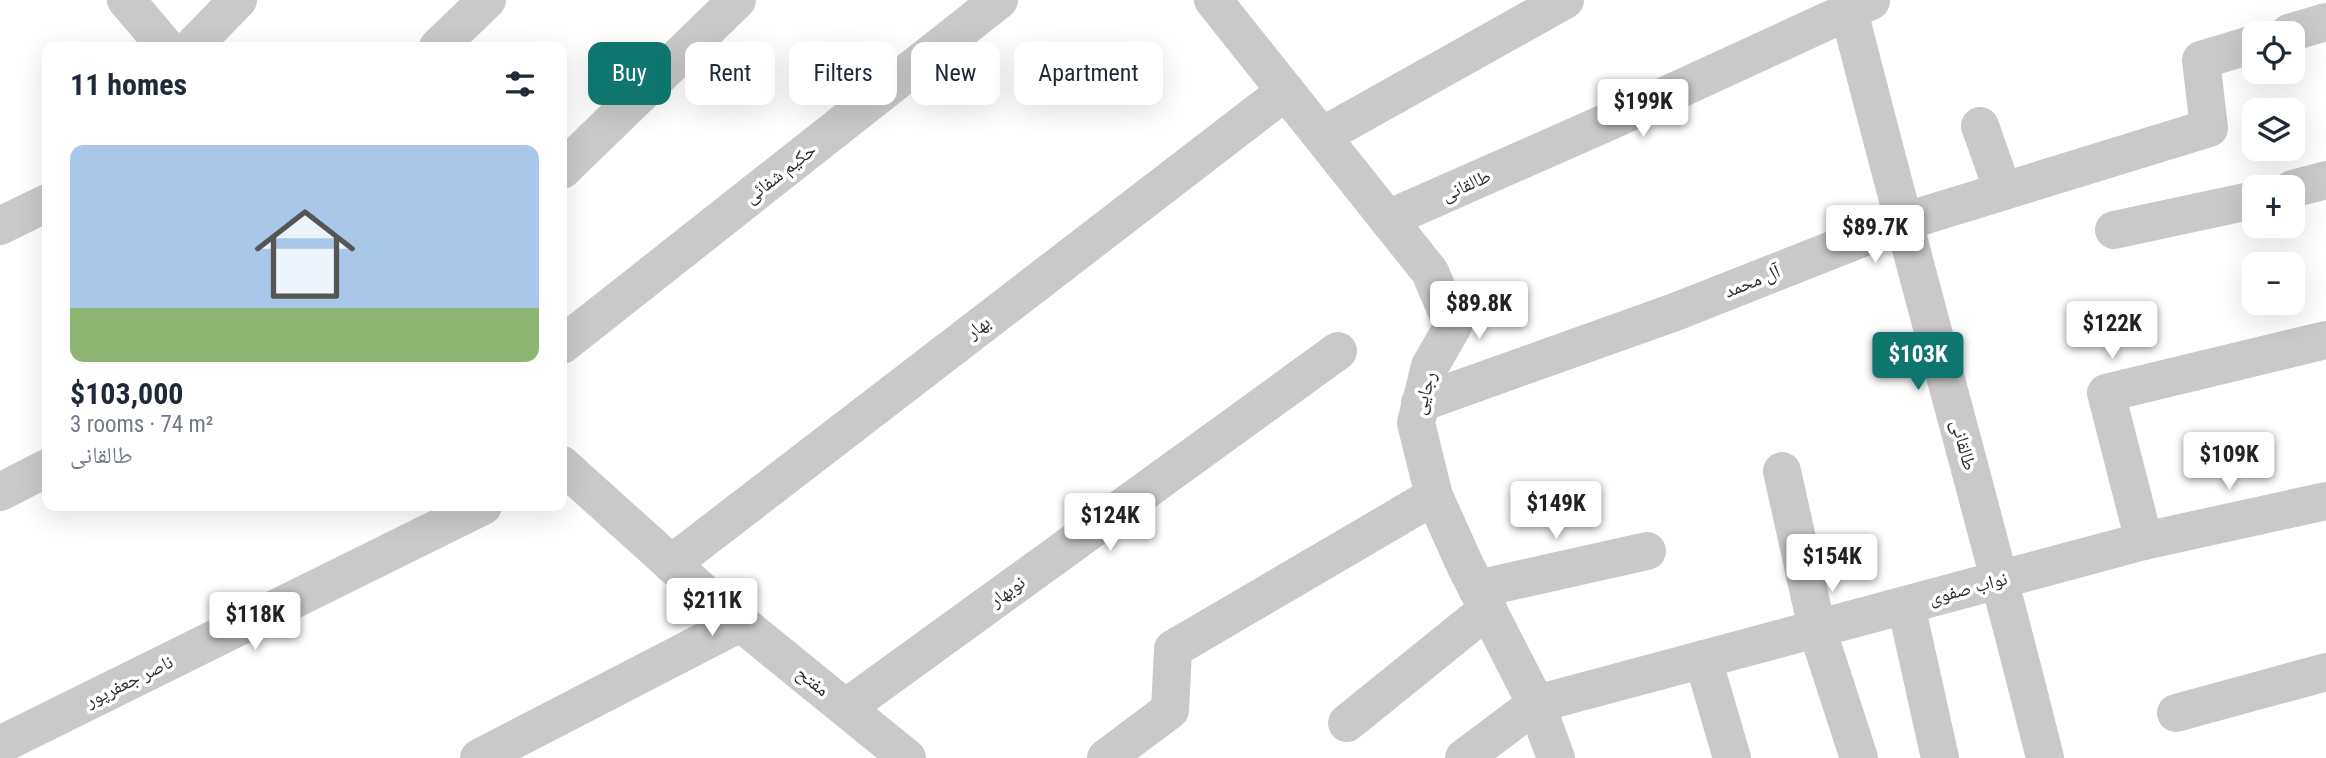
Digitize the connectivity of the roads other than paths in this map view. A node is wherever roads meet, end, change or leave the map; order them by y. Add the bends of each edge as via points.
1 (126, 0) edge
2 (238, 0) edge
3 (487, 0) edge
4 (737, 0) edge
5 (999, 0) edge
6 (1213, 0) edge
7 (1566, 0) edge
8 (1861, 6) edge
9 (2326, 22) edge
10 (2305, 28) edge
11 (162, 42) edge
12 (197, 42) edge
13 (443, 42) edge
14 (2242, 48) edge
15 (1286, 91) junction
16 (1980, 126) dead end
17 (1322, 136) junction
18 (567, 165) edge
19 (2326, 180) edge
20 (2305, 186) edge
21 (2003, 191) junction
22 (2242, 203) edge
23 (42, 205) edge
24 (1388, 219) junction
25 (1903, 222) junction
26 (0, 226) edge
27 (2114, 230) dead end
28 (2326, 340) edge
29 (567, 341) edge
30 (1338, 351) dead end
31 (1420, 403) junction
32 (567, 470) edge
33 (42, 471) edge
34 (1782, 471) dead end
35 (0, 492) edge
36 (1434, 496) junction
37 (2324, 506) edge
38 (473, 511) edge
39 (2144, 541) junction
40 (1647, 551) dead end
41 (671, 564) junction
42 (2001, 580) junction
43 (1483, 599) junction
44 (1906, 605) junction
45 (740, 623) junction
46 (1817, 629) junction
47 (1703, 659) junction
48 (2326, 672) edge
49 (1536, 704) junction
50 (847, 707) junction
51 (2176, 713) dead end
52 (1347, 723) dead end
53 (0, 745) edge
54 (903, 757) edge
55 (479, 758) edge
56 (1106, 758) edge
57 (1464, 758) edge
58 (1556, 758) edge
59 (1732, 758) edge
60 (1858, 758) edge
61 (1940, 758) edge
62 (2045, 758) edge

1 - 11 street
2 - 12 street
3 - 13 street
4 - 18 street
5 - 29 street, حکیم شفائی
6 - 15 street, رجایی
7 - 17 street
8 - 24 street, طالقانی
8 - 25 street, طالقانی
9 - 10 street
14 - 21 street, آل محمد via 2201,60 2208,128
15 - 17 street, رجایی
15 - 41 street, بهار
16 - 21 street
17 - 24 street, رجایی
19 - 20 street
21 - 25 street, آل محمد
22 - 27 street
23 - 26 street
24 - 31 street, رجایی via 1430,272 1453,326 1430,366
25 - 31 street, آل محمد via 1675,313
25 - 42 street, طالقانی
28 - 39 street via 2106,393
30 - 50 street, نوبهار
31 - 36 street, رجایی via 1416,423
32 - 41 street, مفتح
33 - 35 street
34 - 46 street
36 - 43 street, رجایی
36 - 56 street via 1173,649 1170,710
37 - 39 street, نواب صفوی
38 - 53 street, ناصر جعفرپور
39 - 42 street, نواب صفوی
40 - 43 street
41 - 45 street, مفتح
42 - 44 street, نواب صفوی
42 - 62 street, طالقانی
43 - 49 street, رجایی
43 - 52 street
44 - 46 street, نواب صفوی
44 - 61 street
45 - 50 street, مفتح
45 - 55 street
46 - 47 street, نواب صفوی
46 - 60 street
47 - 49 street, نواب صفوی
47 - 59 street
48 - 51 street
49 - 57 street, نواب صفوی
49 - 58 street, رجایی
50 - 54 street, مفتح

